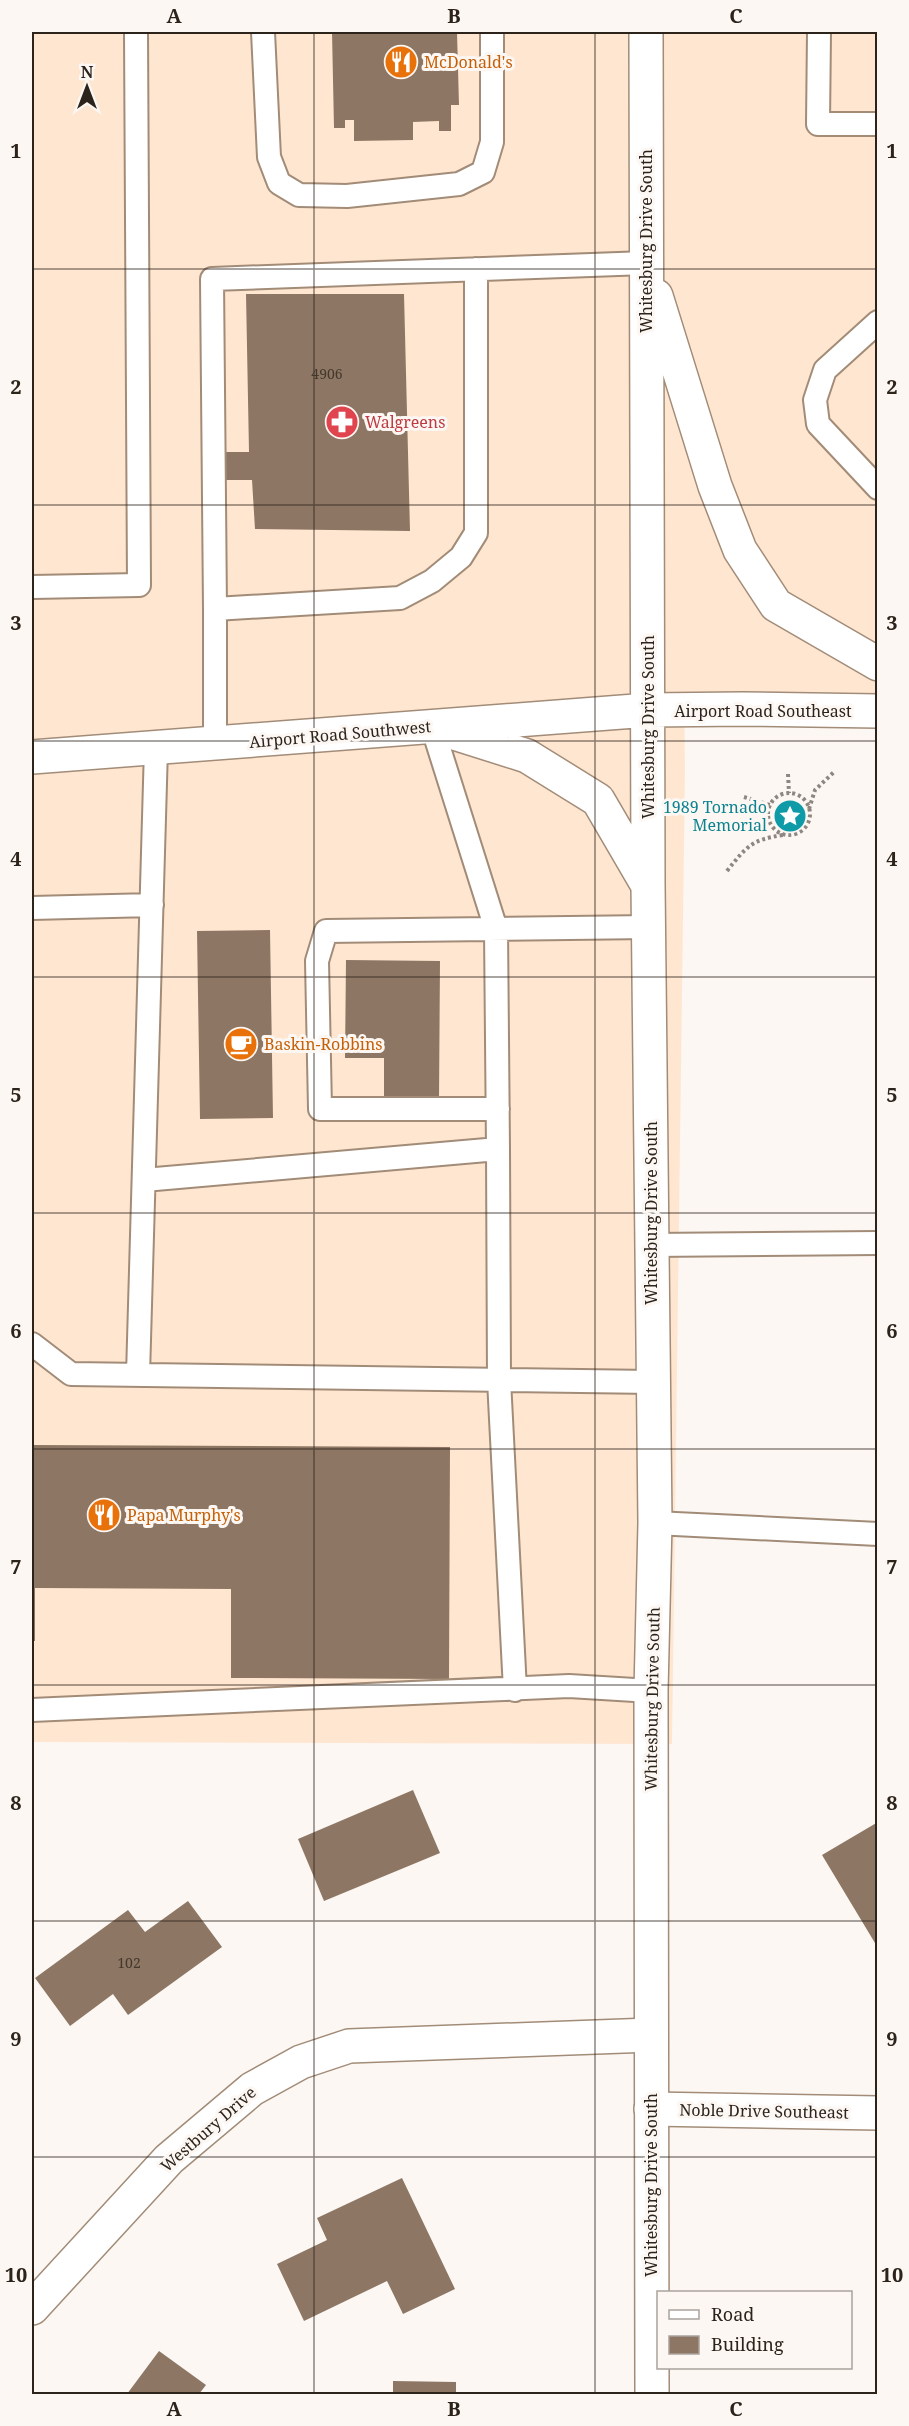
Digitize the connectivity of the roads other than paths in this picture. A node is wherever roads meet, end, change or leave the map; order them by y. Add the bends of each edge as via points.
1 (136, 32) edge
2 (263, 32) edge
3 (492, 32) edge
4 (646, 32) edge
5 (819, 32) edge
6 (878, 124) edge
7 (646, 263) junction
8 (476, 269) junction
9 (878, 322) edge
10 (878, 488) edge
11 (32, 587) edge
12 (214, 609) junction
13 (878, 664) edge
14 (648, 710) junction
15 (878, 711) edge
16 (432, 726) junction
17 (214, 744) junction
18 (156, 748) junction
19 (32, 757) edge
20 (648, 884) junction
21 (152, 905) junction
22 (32, 908) edge
23 (650, 927) junction
24 (496, 929) junction
25 (498, 1109) junction
26 (498, 1149) junction
27 (144, 1180) junction
28 (878, 1243) edge
29 (650, 1245) junction
30 (32, 1344) edge
31 (138, 1375) junction
32 (499, 1380) junction
33 (652, 1382) junction
34 (655, 1523) junction
35 (878, 1534) edge
36 (515, 1690) junction
37 (651, 1691) junction
38 (32, 1710) edge
39 (651, 2035) junction
40 (651, 2109) junction
41 (878, 2113) edge
42 (32, 2308) edge
43 (652, 2394) edge

1 - 11 lane via 139,585
2 - 3 lane via 269,157 279,183 299,195 347,196 459,183 483,172 492,142
4 - 7 main road, Whitesburg Drive South
5 - 6 lane via 818,124
7 - 8 lane
7 - 13 main road via 715,486 740,550 776,605
7 - 14 main road, Whitesburg Drive South
8 - 12 lane via 476,533 461,557 432,581 400,598
8 - 12 lane via 212,279
9 - 10 lane via 825,370 815,400 818,424
12 - 17 lane
14 - 15 main road, Airport Road Southeast
14 - 16 main road, Airport Road Southwest
14 - 20 main road, Whitesburg Drive South
16 - 17 main road, Airport Road Southwest
16 - 20 main road via 527,756 598,800
16 - 24 lane
17 - 18 main road, Airport Road Southwest
18 - 19 main road, Airport Road Southwest
18 - 21 lane
20 - 23 main road, Whitesburg Drive South
21 - 22 lane
21 - 27 lane
23 - 24 lane
23 - 29 main road, Whitesburg Drive South
24 - 25 lane
24 - 25 lane via 326,931 317,960 320,1109
25 - 26 lane
26 - 27 lane
26 - 32 lane
27 - 31 lane
28 - 29 lane
29 - 33 main road, Whitesburg Drive South
30 - 31 lane via 71,1374
31 - 32 lane
32 - 33 lane
32 - 36 lane
33 - 34 main road, Whitesburg Drive South
34 - 35 lane
34 - 37 main road, Whitesburg Drive South
36 - 37 lane via 569,1686
36 - 38 lane
37 - 39 main road, Whitesburg Drive South
39 - 40 main road, Whitesburg Drive South
39 - 42 main road, Westbury Drive via 349,2046 301,2062 252,2089 169,2159
40 - 41 main road, Noble Drive Southeast
40 - 43 main road, Whitesburg Drive South

